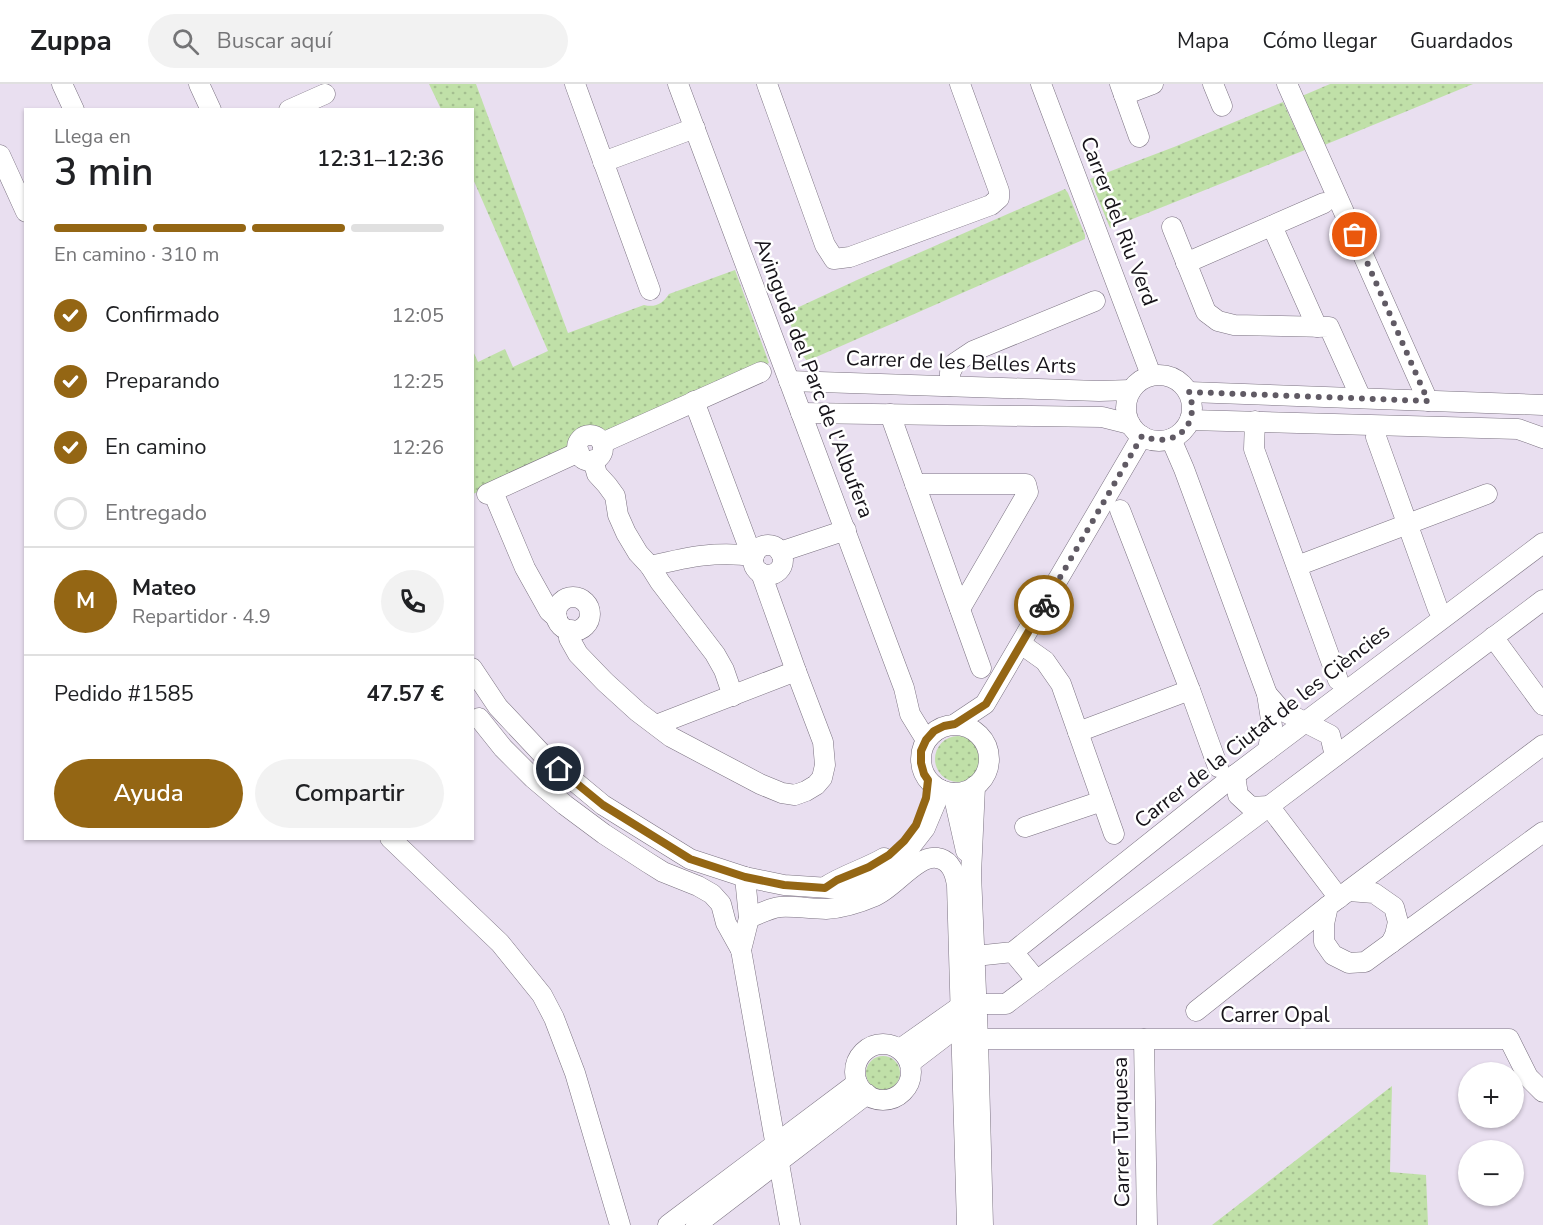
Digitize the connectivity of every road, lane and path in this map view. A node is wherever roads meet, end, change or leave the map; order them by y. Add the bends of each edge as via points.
1 (62, 84) edge
2 (199, 84) edge
3 (575, 84) edge
4 (678, 84) edge
5 (767, 84) edge
6 (960, 84) edge
7 (1041, 84) edge
8 (1153, 84) edge
9 (1213, 84) edge
10 (1287, 84) edge
11 (1122, 89) edge
12 (326, 96) edge
13 (1222, 106) dead end
14 (73, 108) edge
15 (210, 108) edge
16 (294, 108) edge
17 (695, 129) junction
18 (1139, 137) dead end
19 (0, 155) edge
20 (603, 162) junction
21 (1324, 203) dead end
22 (24, 208) edge
23 (1272, 226) junction
24 (1172, 227) dead end
25 (1186, 263) junction
26 (650, 290) dead end
27 (1095, 302) dead end
28 (1317, 327) junction
29 (761, 372) dead end
30 (1151, 375) junction
31 (789, 381) junction
32 (950, 386) junction
33 (1131, 390) junction
34 (1189, 392) junction
35 (1361, 398) junction
36 (694, 401) junction
37 (1428, 401) junction
38 (1543, 405) edge
39 (801, 413) junction
40 (890, 414) junction
41 (1190, 420) junction
42 (1255, 422) junction
43 (1136, 430) junction
44 (1376, 437) dead end
45 (1543, 438) edge
46 (1171, 439) junction
47 (591, 452) junction
48 (915, 484) junction
49 (1487, 494) dead end
50 (1120, 510) dead end
51 (1407, 524) junction
52 (846, 530) junction
53 (1543, 543) edge
54 (757, 560) junction
55 (650, 566) junction
56 (1297, 566) junction
57 (530, 576) junction
58 (567, 598) junction
59 (1543, 600) edge
60 (960, 609) junction
61 (1438, 609) dead end
62 (564, 624) junction
63 (1493, 637) junction
64 (1021, 644) junction
65 (981, 668) dead end
66 (474, 671) edge
67 (796, 671) junction
68 (1338, 680) dead end
69 (904, 688) junction
70 (1190, 690) junction
71 (1267, 694) junction
72 (733, 696) junction
73 (986, 704) junction
74 (1543, 705) edge
75 (479, 718) dead end
76 (1305, 722) junction
77 (656, 725) junction
78 (949, 725) junction
79 (1078, 732) junction
80 (926, 740) junction
81 (985, 743) junction
82 (1543, 744) edge
83 (1268, 750) junction
84 (1335, 756) junction
85 (1226, 771) junction
86 (975, 786) junction
87 (941, 787) junction
88 (1102, 801) junction
89 (1269, 806) junction
90 (1025, 827) dead end
91 (926, 828) junction
92 (1543, 832) edge
93 (1114, 834) dead end
94 (392, 840) edge
95 (964, 841) junction
96 (971, 874) junction
97 (745, 877) junction
98 (825, 888) junction
99 (1339, 898) junction
100 (749, 918) junction
101 (1391, 943) junction
102 (741, 950) junction
103 (1013, 951) junction
104 (975, 956) junction
105 (1037, 981) junction
106 (966, 1011) junction
107 (1196, 1011) dead end
108 (978, 1039) junction
109 (1143, 1039) junction
110 (905, 1056) junction
111 (1541, 1086) edge
112 (862, 1088) junction
113 (777, 1153) junction
114 (620, 1225) edge
115 (668, 1225) edge
116 (696, 1225) edge
117 (790, 1225) edge
118 (967, 1225) edge
119 (983, 1225) edge
120 (1147, 1225) edge

1 - 14 street
2 - 15 street
3 - 20 street
4 - 17 street, Avinguda del Parc de l'Albufera
5 - 6 street via 825,245 834,259 850,257 991,205 999,198
7 - 30 street, Carrer del Riu Verd
8 - 11 street
9 - 13 street
10 - 37 street
11 - 18 street
12 - 16 street
17 - 20 street
17 - 31 street, Avinguda del Parc de l'Albufera
19 - 22 street
20 - 26 street
21 - 23 street
23 - 25 street
23 - 28 street
24 - 25 street
25 - 28 street via 1206,312 1218,321 1234,325
27 - 32 street via 973,351 955,363
28 - 35 street via 1329,327
29 - 36 street
30 - 33 street
30 - 34 street via 1173,377
31 - 32 street, Carrer de les Belles Arts
31 - 39 street, Avinguda del Parc de l'Albufera
32 - 33 street, Carrer de les Belles Arts
33 - 43 street via 1127,416
34 - 35 street
34 - 41 street via 1193,410
35 - 37 street
36 - 47 street
36 - 54 street via 749,548
37 - 38 street
39 - 40 street
39 - 52 street, Avinguda del Parc de l'Albufera
40 - 43 street via 1102,417
40 - 48 street
41 - 42 street
41 - 46 street
42 - 45 street via 1518,429
42 - 56 street via 1254,449
43 - 46 street via 1151,440
43 - 64 street
44 - 51 street
46 - 71 street
47 - 55 street via 597,474 615,496 626,533
47 - 57 street via 490,493
48 - 60 street
48 - 60 street via 1026,484 1028,492
49 - 51 street
50 - 70 street
51 - 56 street
51 - 61 street
52 - 54 street via 780,552 780,568 772,574
52 - 69 street, Avinguda del Parc de l'Albufera
53 - 76 street, Carrer de la Ciutat de les Ciències
54 - 55 street via 736,554 708,554
54 - 67 street
55 - 72 street via 715,654
56 - 68 street
57 - 58 street
57 - 62 street via 549,610
58 - 62 street via 556,611
58 - 62 street via 584,600 591,613 580,630
59 - 63 street
60 - 65 street
62 - 77 street via 578,654 613,690
63 - 74 street
63 - 84 street
64 - 73 street
64 - 79 street via 1045,661 1061,684
66 - 97 street via 498,707 544,756 603,805 690,859
67 - 72 street
67 - 77 street via 823,742 825,765 822,778 806,791 795,795 760,784
69 - 78 street, Avinguda del Parc de l'Albufera via 921,711
69 - 80 street, Avinguda del Parc de l'Albufera via 910,714
70 - 79 street
70 - 85 street
71 - 76 street via 1281,710
71 - 83 street via 1272,726
72 - 77 street
73 - 78 street
73 - 81 street
75 - 102 street via 503,748 565,805 663,872 712,894 721,904
76 - 83 street, Carrer de la Ciutat de les Ciències
76 - 84 street via 1330,735
78 - 80 street via 934,731
78 - 81 street via 967,727
79 - 88 street
80 - 87 street via 921,751 924,774
81 - 86 street via 988,766
82 - 99 street
83 - 85 street, Carrer de la Ciutat de les Ciències
84 - 89 street
85 - 89 street via 1239,795 1251,807
85 - 103 street, Carrer de la Ciutat de les Ciències
86 - 87 street via 965,792
86 - 96 street
87 - 91 street
87 - 95 street
87 - 98 street via 926,798 916,825 889,855
88 - 90 street
88 - 93 street
89 - 99 street
89 - 105 street
91 - 95 street via 946,831
91 - 98 street via 892,867 858,888
92 - 101 street
94 - 114 street via 500,943 543,995 574,1073
95 - 96 street
96 - 104 street
97 - 98 street
97 - 100 street
99 - 101 street via 1374,893 1394,907 1398,922
99 - 101 street via 1324,924 1324,942 1333,955 1349,963 1365,962
99 - 107 street
100 - 102 street
100 - 106 street via 778,907 830,909 876,896 926,859 937,858 948,863 957,885
102 - 113 street
103 - 104 street
103 - 105 street
104 - 106 street
105 - 106 street via 1006,1004
106 - 108 street
106 - 110 street
106 - 118 street
108 - 109 street, Carrer Opal
108 - 119 street
109 - 111 street, Carrer Opal via 1509,1039 1528,1077
109 - 120 street, Carrer Turquesa
110 - 112 street via 910,1080 899,1094 883,1100
110 - 112 street via 883,1043 866,1049 859,1056 855,1073
112 - 113 street
113 - 115 street
113 - 116 street
113 - 117 street

